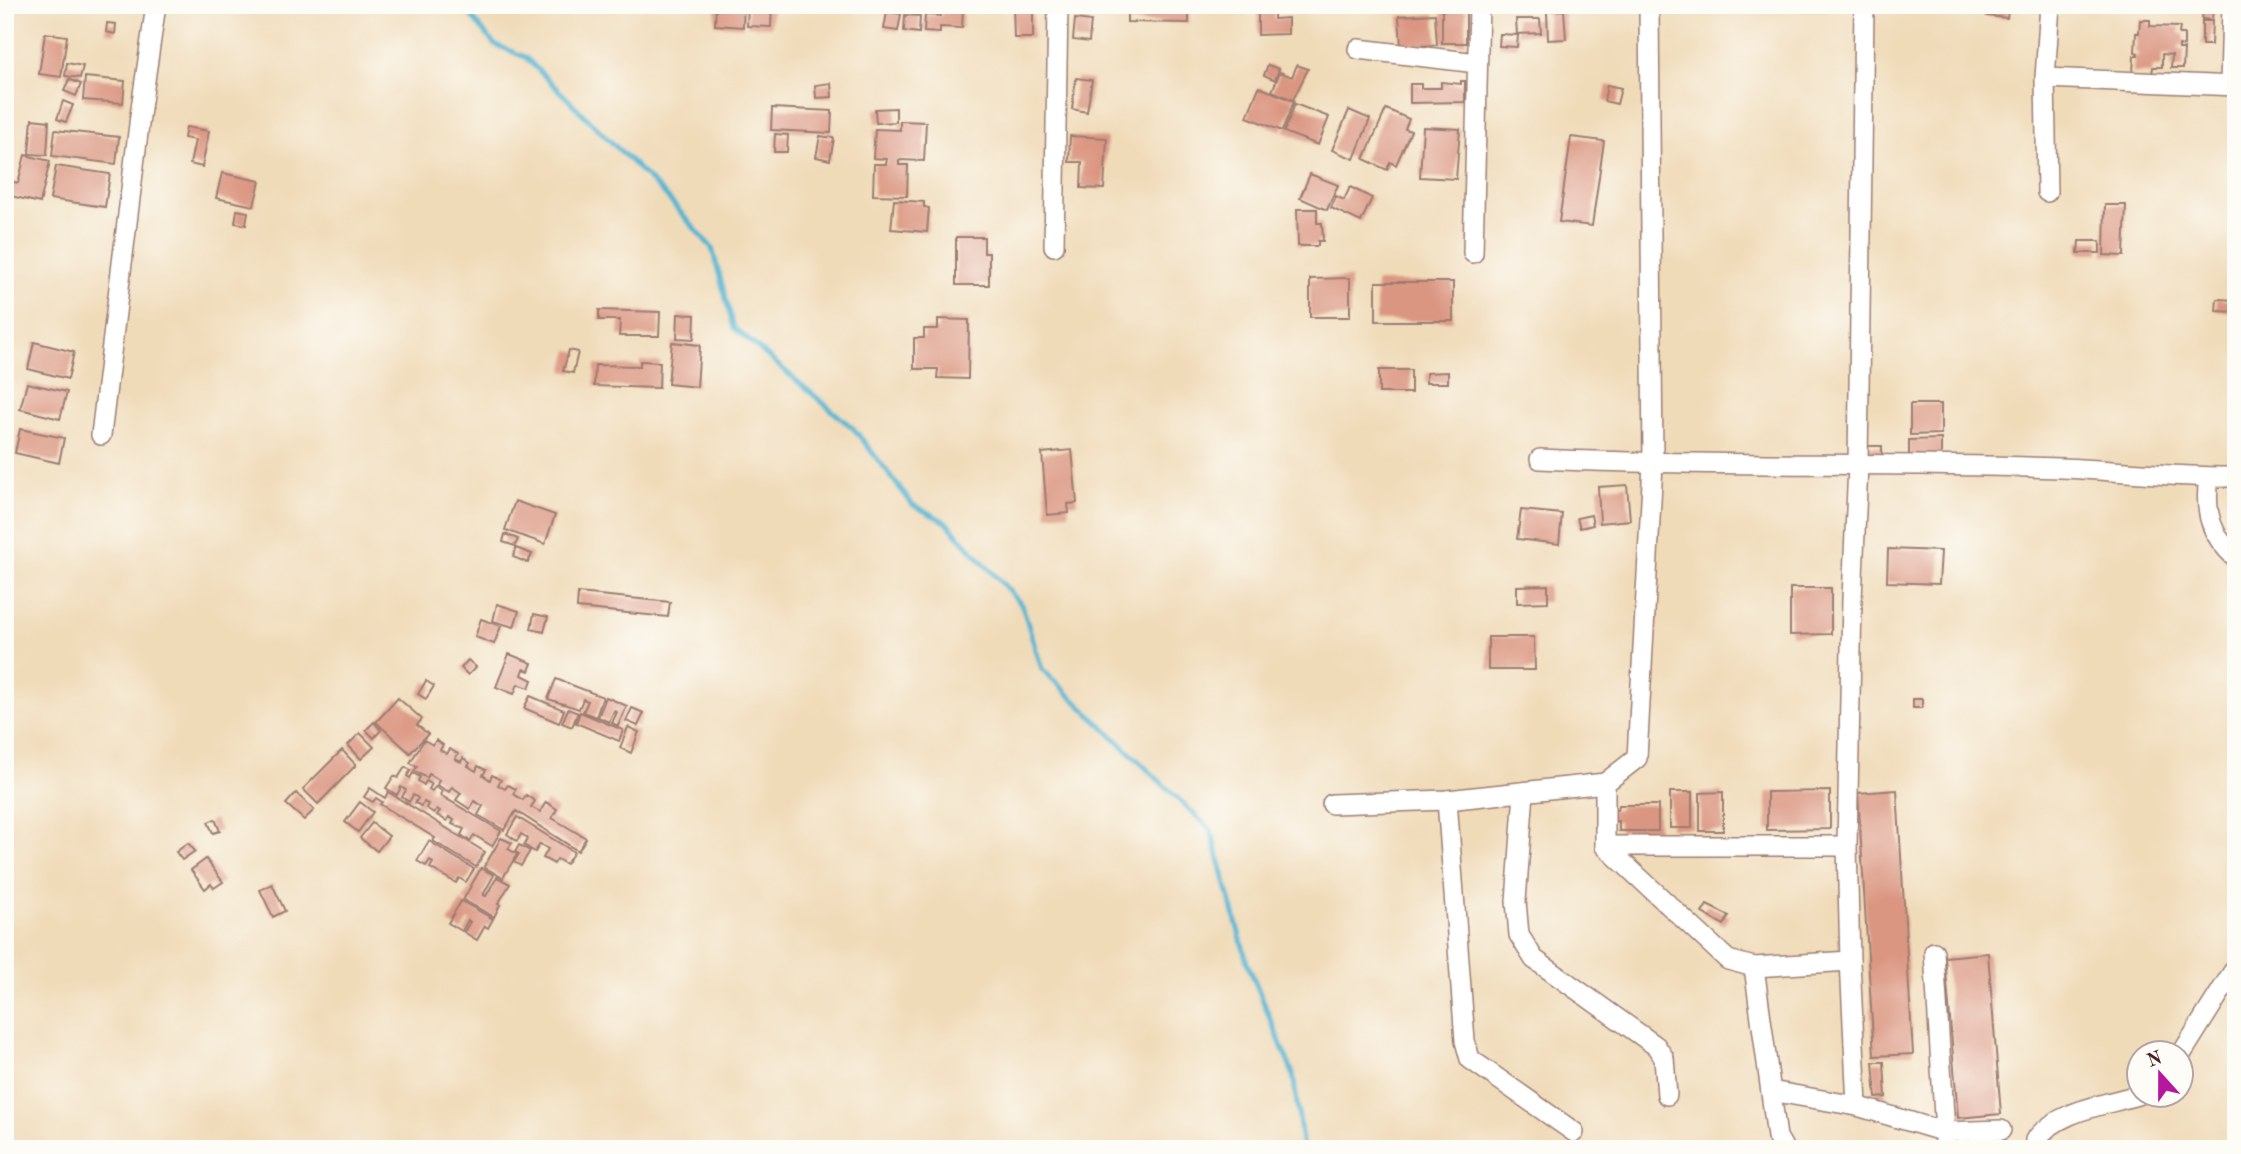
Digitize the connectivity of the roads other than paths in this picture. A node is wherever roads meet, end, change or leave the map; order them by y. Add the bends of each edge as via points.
1 (156, 5) edge
2 (1058, 5) edge
3 (1479, 5) edge
4 (1649, 5) edge
5 (1864, 5) edge
6 (2050, 5) edge
7 (2232, 5) edge
8 (1358, 49) dead end
9 (1477, 63) junction
10 (2045, 78) junction
11 (2233, 85) edge
12 (2047, 192) dead end
13 (1054, 246) dead end
14 (1473, 253) dead end
15 (101, 435) dead end
16 (1540, 459) dead end
17 (1653, 464) junction
18 (1858, 466) junction
19 (2236, 477) edge
20 (2208, 478) junction
21 (2236, 558) edge
22 (1605, 783) junction
23 (1524, 792) junction
24 (1447, 800) junction
25 (1332, 804) dead end
26 (1605, 846) junction
27 (1847, 846) junction
28 (1934, 952) dead end
29 (1850, 961) junction
30 (1754, 967) junction
31 (2236, 967) edge
32 (2191, 1038) edge
33 (1771, 1091) junction
34 (1667, 1095) dead end
35 (2126, 1098) edge
36 (1857, 1106) junction
37 (2001, 1130) dead end
38 (1574, 1132) dead end
39 (1944, 1141) edge
40 (1784, 1149) edge
41 (2036, 1149) edge

1 - 15 street
2 - 13 street
3 - 9 street
4 - 17 street
5 - 18 street
6 - 10 street
7 - 11 street
8 - 9 street
9 - 14 street
10 - 11 street
10 - 12 street
16 - 17 street
17 - 18 street
17 - 22 street via 1637,758
18 - 20 street via 2062,468
18 - 27 street
19 - 20 street
20 - 21 street via 2210,520 2221,545
22 - 23 street
22 - 26 street
23 - 24 street
23 - 34 street via 1516,901 1519,935 1534,959 1656,1046 1664,1058
24 - 25 street
24 - 38 street via 1470,1059
26 - 27 street
26 - 30 street via 1728,960
27 - 29 street
28 - 39 street
29 - 30 street
29 - 36 street
30 - 33 street
31 - 32 street
33 - 36 street
33 - 40 street via 1777,1137
35 - 41 street via 2066,1116 2045,1128 2035,1140
36 - 39 street
37 - 39 street

